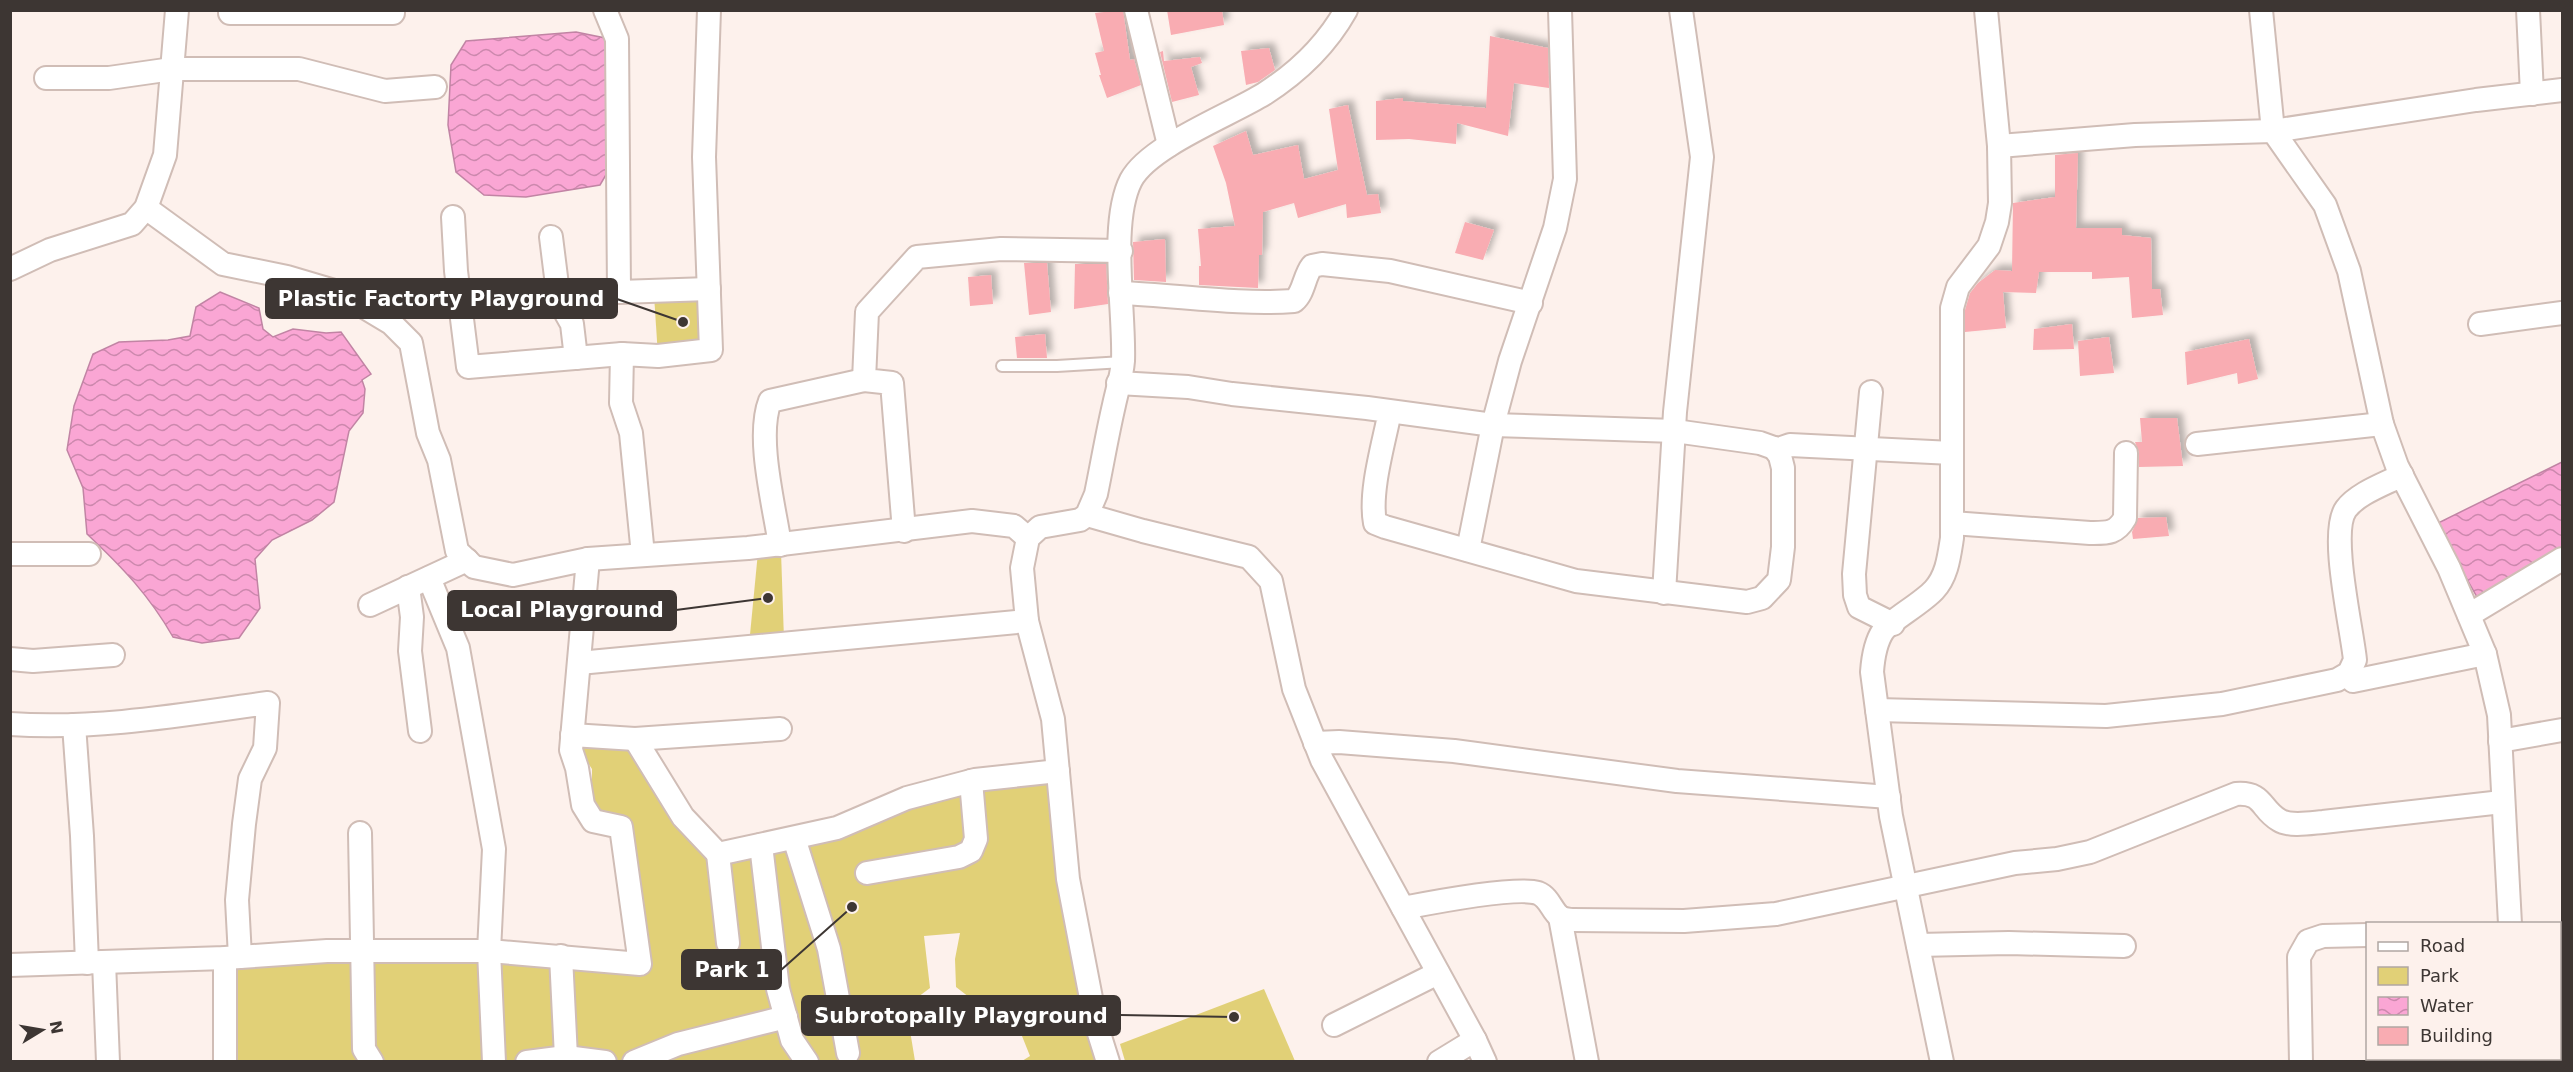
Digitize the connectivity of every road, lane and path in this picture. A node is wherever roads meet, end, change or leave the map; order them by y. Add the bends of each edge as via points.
1 (177, 10) edge
2 (393, 10) edge
3 (605, 10) edge
4 (709, 10) edge
5 (1136, 10) edge
6 (1346, 10) edge
7 (1560, 10) edge
8 (1681, 10) edge
9 (1986, 10) edge
10 (2261, 10) edge
11 (2529, 10) edge
12 (230, 13) dead end
13 (172, 69) junction
14 (46, 78) dead end
15 (435, 87) dead end
16 (2562, 90) edge
17 (2532, 94) junction
18 (2273, 131) junction
19 (1169, 145) junction
20 (1999, 146) junction
21 (146, 208) junction
22 (453, 217) dead end
23 (551, 237) dead end
24 (1121, 251) junction
25 (10, 269) edge
26 (709, 289) junction
27 (1120, 293) junction
28 (1531, 303) junction
29 (2562, 313) edge
30 (2480, 324) dead end
31 (622, 354) junction
32 (576, 358) junction
33 (1002, 366) dead end
34 (1121, 372) junction
35 (864, 380) junction
36 (1871, 392) dead end
37 (1390, 411) junction
38 (2382, 424) junction
39 (1493, 425) junction
40 (1675, 430) junction
41 (2198, 444) dead end
42 (1774, 448) junction
43 (1865, 449) junction
44 (1952, 453) junction
45 (2126, 453) dead end
46 (2402, 475) junction
47 (1087, 515) junction
48 (1952, 523) junction
49 (904, 531) junction
50 (1028, 538) junction
51 (780, 544) junction
52 (1468, 550) junction
53 (10, 554) edge
54 (89, 554) dead end
55 (643, 555) junction
56 (588, 559) junction
57 (2562, 559) edge
58 (467, 560) junction
59 (429, 578) junction
60 (408, 587) junction
61 (1664, 593) junction
62 (370, 605) dead end
63 (2469, 615) junction
64 (1027, 621) junction
65 (1893, 624) junction
66 (2485, 654) junction
67 (113, 655) dead end
68 (10, 659) edge
69 (579, 663) junction
70 (2353, 681) dead end
71 (1877, 710) junction
72 (10, 724) edge
73 (74, 725) junction
74 (780, 729) dead end
75 (2562, 730) edge
76 (420, 731) dead end
77 (572, 735) junction
78 (635, 739) junction
79 (2500, 741) junction
80 (1315, 743) junction
81 (1058, 771) junction
82 (971, 781) junction
83 (1889, 797) junction
84 (2502, 802) junction
85 (360, 833) dead end
86 (794, 838) junction
87 (761, 845) junction
88 (718, 854) junction
89 (867, 873) dead end
90 (1907, 886) junction
91 (1403, 908) junction
92 (1560, 917) junction
93 (2510, 922) edge
94 (2366, 935) edge
95 (728, 943) dead end
96 (1918, 945) junction
97 (2124, 946) dead end
98 (363, 951) junction
99 (489, 951) junction
100 (561, 956) junction
101 (232, 957) junction
102 (95, 962) junction
103 (10, 965) edge
104 (1438, 973) junction
105 (786, 1017) junction
106 (1334, 1025) dead end
107 (1475, 1040) junction
108 (848, 1053) dead end
109 (566, 1057) junction
110 (108, 1062) edge
111 (225, 1062) edge
112 (372, 1062) edge
113 (494, 1062) edge
114 (527, 1062) edge
115 (605, 1062) edge
116 (634, 1062) edge
117 (807, 1062) edge
118 (1108, 1062) edge
119 (1439, 1062) edge
120 (1485, 1062) edge
121 (1587, 1062) edge
122 (1942, 1062) edge
123 (2301, 1062) edge

1 - 13 street
2 - 12 street
3 - 26 street via 617,39 619,292
4 - 26 street via 704,158
5 - 19 street
6 - 19 street via 1306,61 1265,93
7 - 28 street via 1565,180 1555,228
8 - 40 street via 1702,157
9 - 20 street
10 - 18 street
11 - 17 street
13 - 14 street via 109,78
13 - 15 street via 299,69 385,91
13 - 21 street via 165,155
16 - 17 street
17 - 18 street
18 - 20 street via 2135,135
18 - 38 street via 2325,205 2349,271
19 - 24 street via 1132,178 1125,195
20 - 44 street via 1997,222 1989,246 1958,287 1952,308
21 - 25 street via 132,224 50,250
21 - 58 street via 224,264 341,293 391,323 411,343 457,551
22 - 32 street via 468,367
23 - 32 street via 559,301 572,324
24 - 27 street
24 - 35 street via 1001,249 917,257 867,312
26 - 31 street via 711,350 658,356
27 - 28 street via 1294,301 1312,266 1322,264 1390,270
27 - 34 street
28 - 39 street
29 - 30 street
31 - 32 street
31 - 55 street via 621,403 631,433
33 - 34 lane
34 - 37 street via 1188,387
34 - 47 street via 1096,494
35 - 49 street via 892,383
35 - 51 street via 770,401 765,415 765,440
36 - 43 street
37 - 39 street
37 - 52 street via 1378,473 1375,523
38 - 41 street
38 - 46 street
39 - 40 street
39 - 52 street
40 - 42 street
40 - 61 street
42 - 43 street via 1790,445
42 - 61 street via 1783,468 1784,522 1779,580 1772,590 1747,602
43 - 44 street
43 - 65 street via 1855,595 1859,607
44 - 48 street
45 - 48 street via 2125,518 2120,528 2111,532
46 - 63 street via 2450,568
46 - 71 street via 2357,499 2344,511 2339,550 2355,660 2349,673 2337,680 2222,704 2125,714
47 - 50 street via 1080,520 1040,527
47 - 80 street via 1249,557 1257,563 1271,581 1276,596 1291,678
48 - 65 street via 1946,572 1935,589
49 - 50 street via 972,521 995,522 1014,526
49 - 51 street
50 - 64 street via 1023,568
51 - 55 street
52 - 61 street via 1576,580
53 - 54 street
55 - 56 street
56 - 58 street via 513,575 474,567
56 - 69 street
57 - 63 street
58 - 59 street
59 - 60 street
59 - 99 street via 458,648 487,805 494,849
60 - 62 street
60 - 76 street via 412,617 410,651
63 - 66 street
64 - 69 street
64 - 81 street via 1053,719
65 - 71 street via 1884,630 1874,652 1872,672
66 - 70 street
66 - 79 street via 2499,716
67 - 68 street
69 - 77 street
71 - 83 street
72 - 73 street
73 - 101 street via 136,721 267,703 265,748 250,779
73 - 102 street
74 - 78 street
75 - 79 street
77 - 78 street
77 - 100 street via 571,750 578,768 583,805 593,821 621,826 640,964
78 - 88 street via 683,817
79 - 84 street
80 - 83 street via 1370,743 1677,782
80 - 91 street
81 - 82 street
81 - 118 street via 1068,879 1096,1024
82 - 86 street via 907,798 837,828
82 - 89 street via 976,839 971,851 959,857
83 - 90 street
84 - 90 street via 2294,823 2279,821 2250,793 2236,794 2090,852 2015,862
84 - 93 street
85 - 98 street
86 - 87 street
86 - 108 street via 829,949
87 - 88 street
87 - 105 street via 772,958
88 - 95 street
90 - 92 street via 1776,914 1684,921
90 - 96 street
91 - 92 street via 1531,891 1549,901
91 - 104 street
92 - 121 street
94 - 123 street via 2323,936 2308,941 2299,957
96 - 97 street
96 - 122 street
98 - 99 street
98 - 101 street
98 - 112 street via 364,1048
99 - 100 street
99 - 113 street
100 - 109 street
101 - 102 street
101 - 111 street
102 - 103 street
102 - 110 street
104 - 106 street
104 - 107 street
105 - 116 street via 678,1044
105 - 117 street via 792,1040
107 - 119 street
107 - 120 street
109 - 114 street
109 - 115 street

